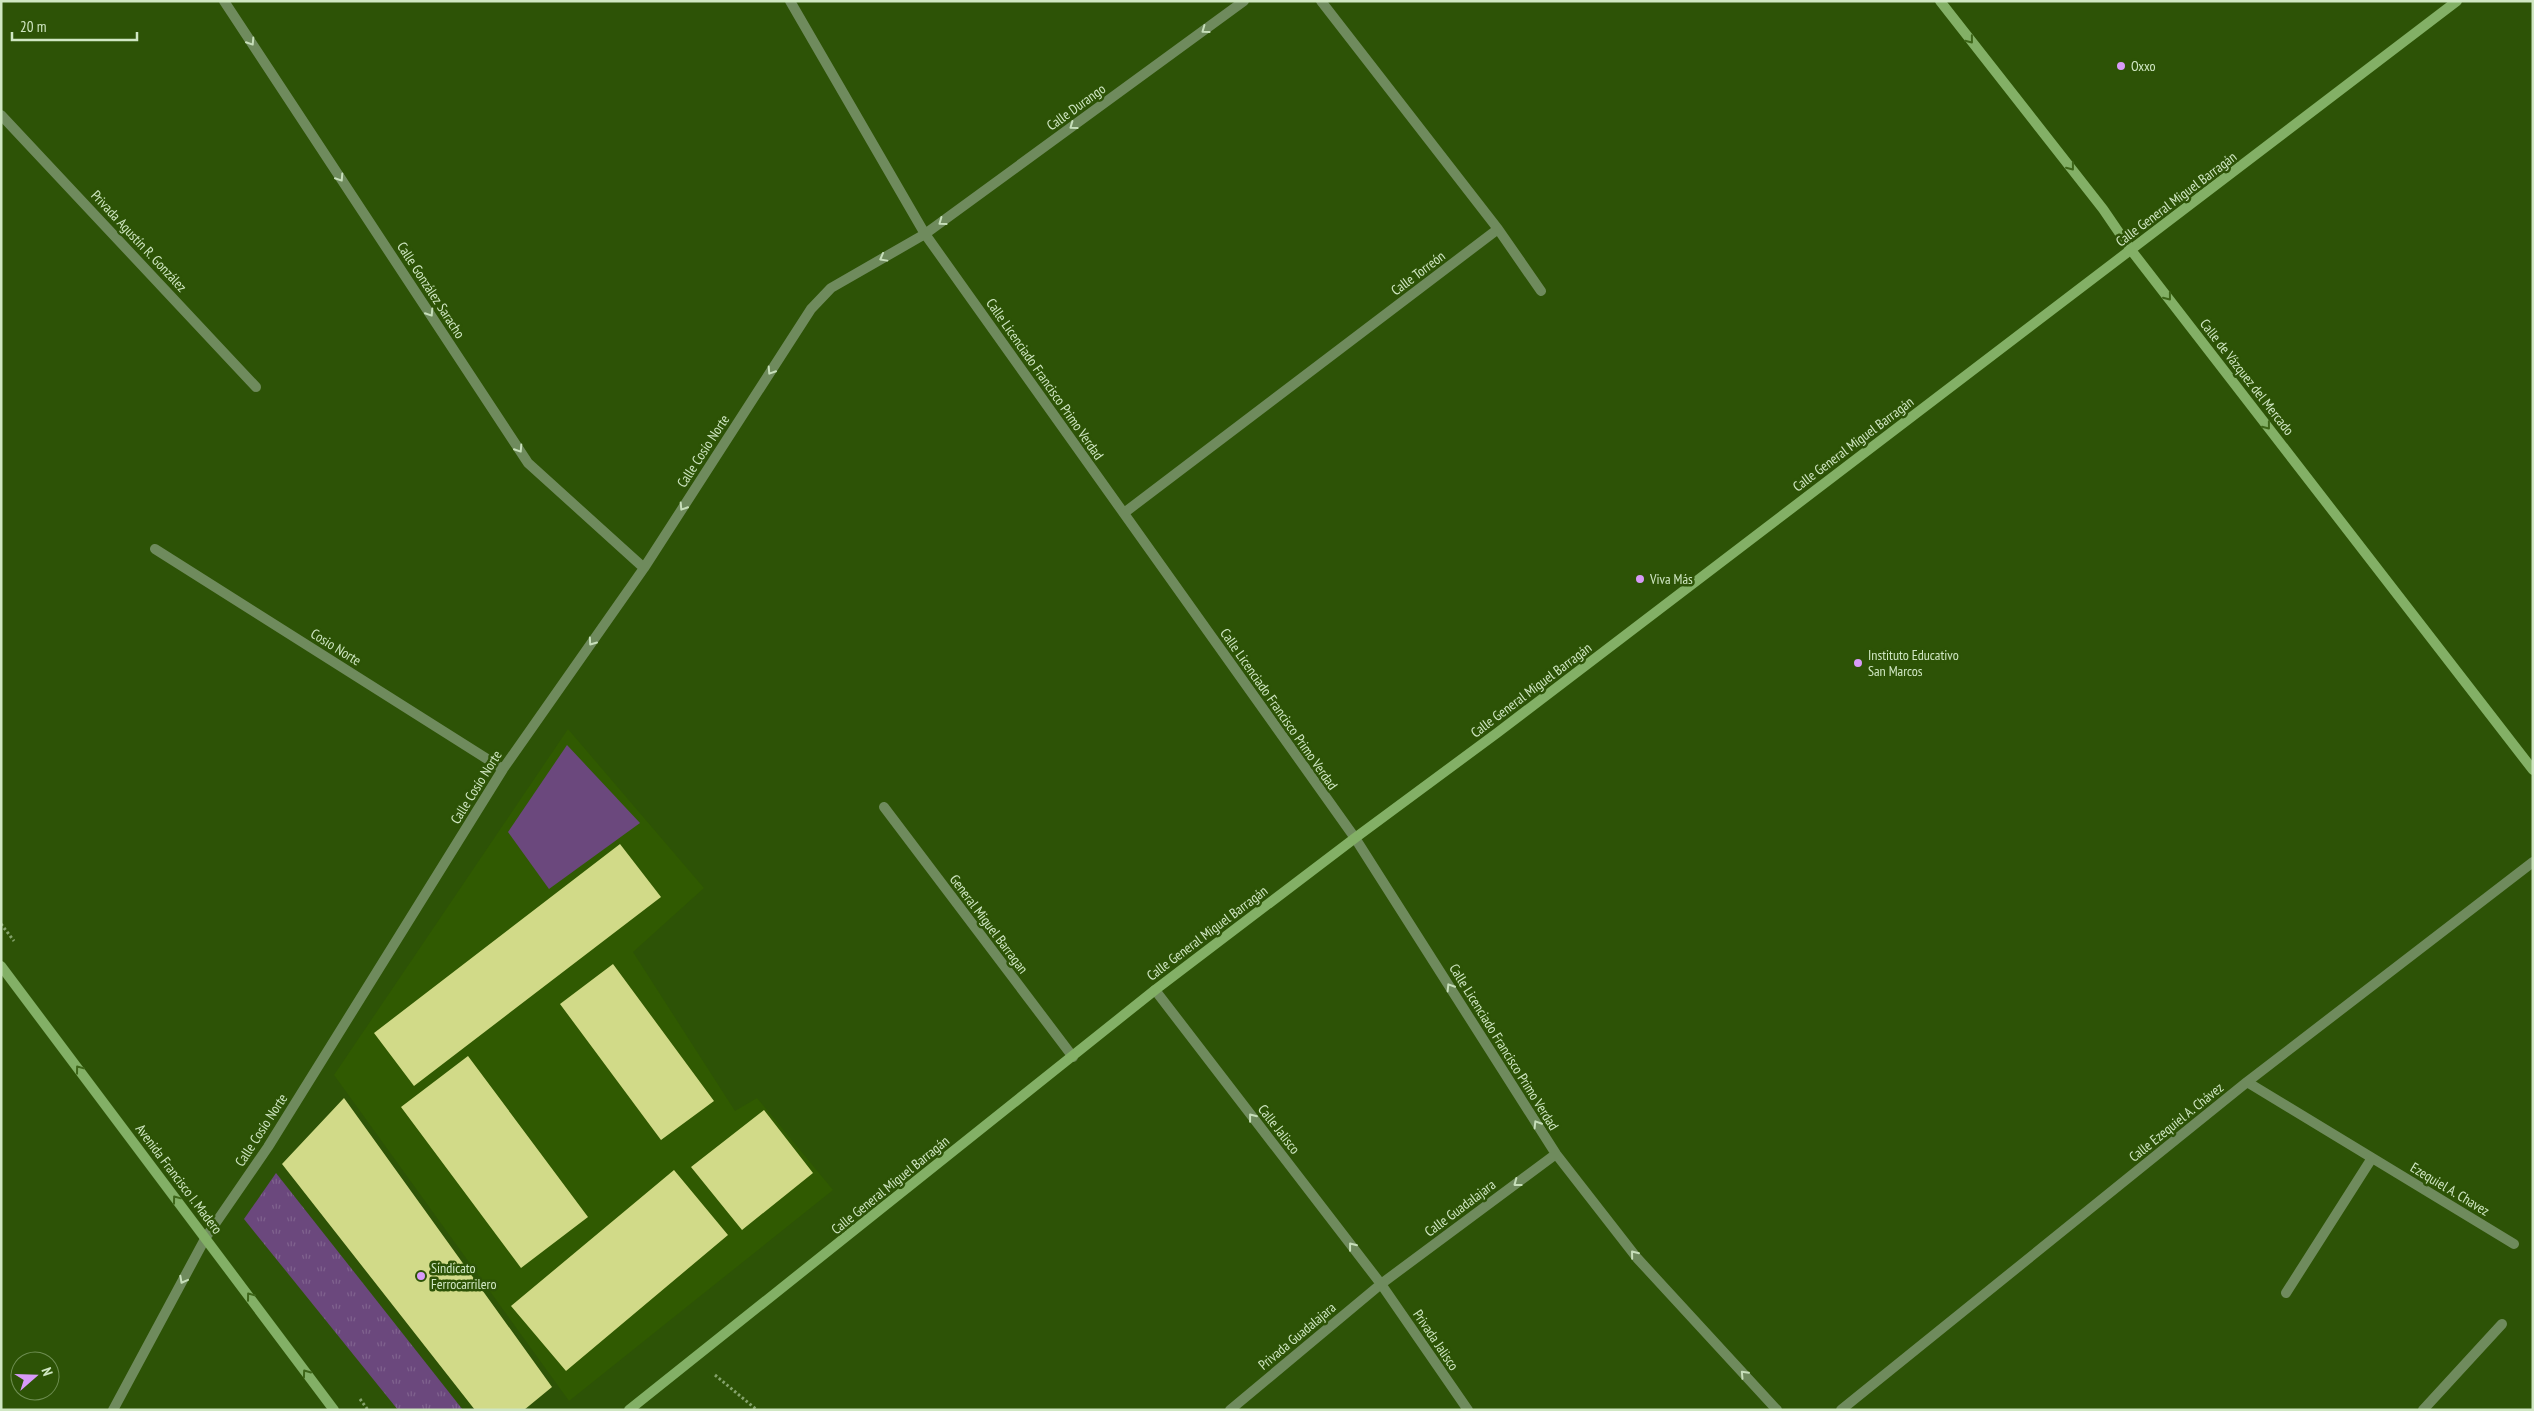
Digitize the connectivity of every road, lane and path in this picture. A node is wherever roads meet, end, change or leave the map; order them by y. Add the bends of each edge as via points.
1 (224, 1) edge
2 (790, 1) edge
3 (1244, 1) edge
4 (1321, 1) edge
5 (1940, 1) edge
6 (2457, 1) edge
7 (1, 115) edge
8 (1498, 229) junction
9 (925, 234) junction
10 (2132, 250) junction
11 (1541, 291) dead end
12 (256, 387) dead end
13 (1124, 514) junction
14 (155, 549) dead end
15 (644, 568) junction
16 (503, 769) junction
17 (2533, 770) edge
18 (884, 807) dead end
19 (1355, 838) junction
20 (2533, 862) edge
21 (1, 966) edge
22 (1155, 990) junction
23 (1073, 1057) junction
24 (2247, 1082) junction
25 (1556, 1154) junction
26 (2372, 1158) junction
27 (206, 1238) junction
28 (2514, 1244) dead end
29 (1381, 1284) junction
30 (2286, 1293) dead end
31 (2502, 1324) dead end
32 (695, 1358) junction
33 (113, 1410) edge
34 (334, 1410) edge
35 (629, 1410) edge
36 (757, 1410) edge
37 (1230, 1410) edge
38 (1468, 1410) edge
39 (1777, 1410) edge
40 (1841, 1410) edge
41 (2423, 1410) edge

1 -> 15 street, Calle González Saracho via 528,463
2 - 9 street, Calle Licenciado Francisco Primo Verdad
3 -> 9 street, Calle Durango
4 - 8 street
5 -> 10 street, Calle de Vázquez del Mercado
6 - 10 street, Calle General Miguel Barragán
7 - 12 street, Privada Agustín R. González
8 - 11 street
8 - 13 street, Calle Torreón
9 - 13 street, Calle Licenciado Francisco Primo Verdad
9 -> 15 street, Calle Cosío Norte via 831,288 811,308
10 -> 17 street, Calle de Vázquez del Mercado
10 - 19 street, Calle General Miguel Barragán
13 - 19 street, Calle Licenciado Francisco Primo Verdad
14 - 16 street, Cosio Norte
15 -> 16 street, Calle Cosío Norte
16 - 27 street, Calle Cosío Norte via 268,1147
18 - 23 street, General Miguel Barragan
19 - 22 street, Calle General Miguel Barragán
25 -> 19 street, Calle Licenciado Francisco Primo Verdad
20 - 24 street, Calle Ezequiel A. Chávez
27 -> 21 street, Avenida Francisco I. Madero
22 - 23 street, Calle General Miguel Barragán
29 -> 22 street, Calle Jalisco
23 - 32 street, Calle General Miguel Barragán
24 - 26 street, Ezequiel A. Chavez
24 - 40 street, Calle Ezequiel A. Chávez
25 -> 29 street, Calle Guadalajara
39 -> 25 street, Calle Licenciado Francisco Primo Verdad via 1637,1258
26 - 28 street, Ezequiel A. Chavez
26 - 30 street
27 -> 33 street, Calle Cosío Norte
34 -> 27 street, Avenida Francisco I. Madero
29 - 37 street, Privada Guadalajara
29 - 38 street, Privada Jalisco
31 - 41 street
32 - 35 street, Calle General Miguel Barragán
32 - 36 path

